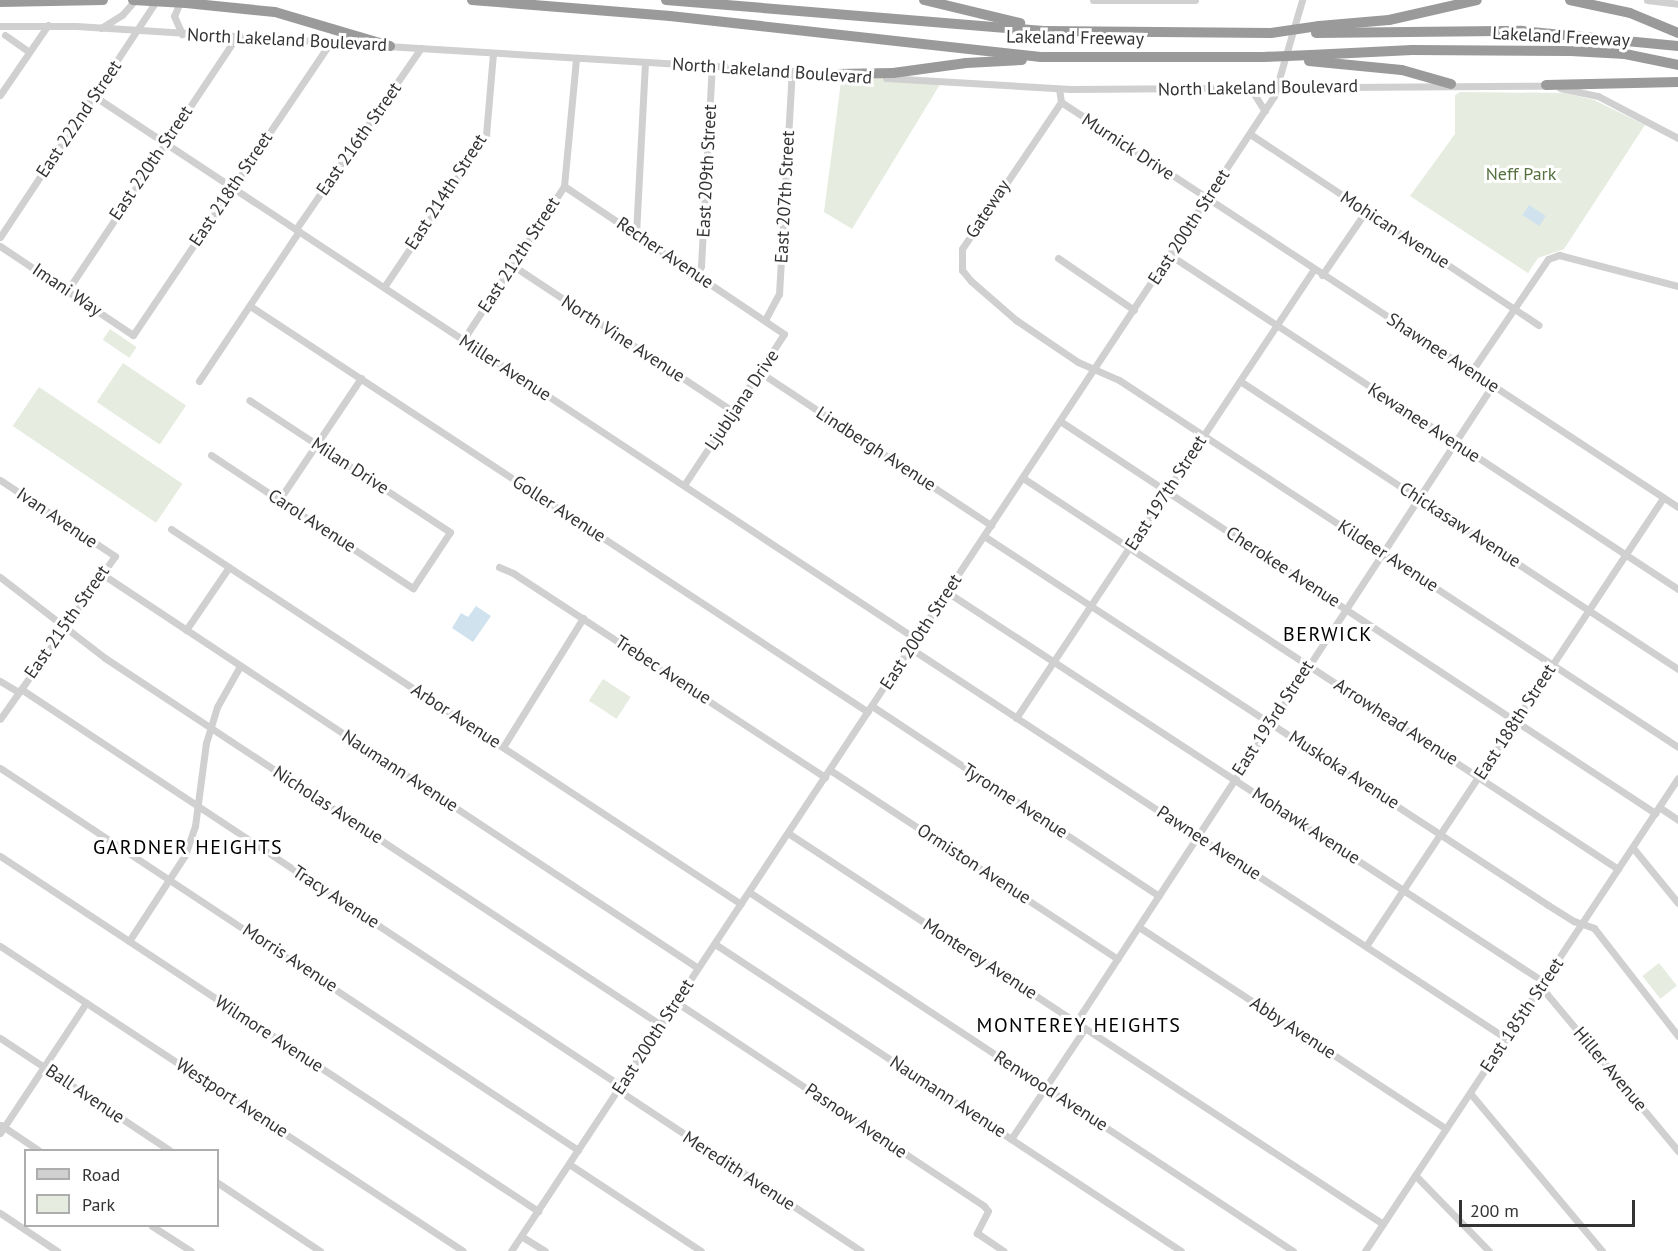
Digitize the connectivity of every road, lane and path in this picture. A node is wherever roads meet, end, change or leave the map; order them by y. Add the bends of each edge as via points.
1 (103, 0) edge
2 (134, 0) edge
3 (157, 0) edge
4 (472, 0) edge
5 (666, 0) edge
6 (924, 0) edge
7 (1093, 0) edge
8 (1195, 0) edge
9 (1302, 0) edge
10 (1478, 0) edge
11 (1570, 0) edge
12 (1647, 0) edge
13 (0, 2) edge
14 (184, 2) edge
15 (1678, 4) edge
16 (48, 25) junction
17 (0, 26) edge
18 (101, 28) junction
19 (1318, 29) junction
20 (136, 32) junction
21 (1113, 33) junction
22 (1678, 33) edge
23 (182, 34) junction
24 (5, 35) dead end
25 (237, 36) junction
26 (329, 44) junction
27 (390, 46) junction
28 (1678, 46) edge
29 (422, 48) junction
30 (29, 52) junction
31 (494, 54) junction
32 (1041, 57) junction
33 (1310, 58) junction
34 (576, 59) junction
35 (645, 63) junction
36 (1678, 65) edge
37 (712, 66) junction
38 (792, 71) junction
39 (837, 74) junction
40 (1678, 82) edge
41 (1451, 84) junction
42 (1546, 85) junction
43 (1059, 89) junction
44 (1251, 90) junction
45 (1278, 90) junction
46 (0, 95) edge
47 (94, 96) junction
48 (1061, 102) junction
49 (1264, 111) junction
50 (1250, 134) junction
51 (1676, 137) edge
52 (165, 142) junction
53 (564, 186) junction
54 (233, 187) junction
55 (1208, 198) junction
56 (1366, 211) junction
57 (297, 230) junction
58 (636, 234) junction
59 (0, 237) edge
60 (0, 246) edge
61 (1170, 255) junction
62 (1058, 258) dead end
63 (512, 265) junction
64 (1314, 269) junction
65 (698, 275) junction
66 (1323, 275) junction
67 (1678, 286) edge
68 (384, 287) junction
69 (67, 291) junction
70 (250, 306) junction
71 (1513, 307) junction
72 (1134, 310) junction
73 (765, 320) junction
74 (1276, 325) junction
75 (1539, 325) dead end
76 (133, 334) joint
77 (463, 340) junction
78 (1096, 367) junction
79 (1470, 372) junction
80 (760, 373) junction
81 (361, 378) junction
82 (199, 381) dead end
83 (1240, 381) junction
84 (1492, 386) junction
85 (249, 400) dead end
86 (734, 412) junction
87 (1060, 421) junction
88 (1204, 436) junction
89 (1454, 442) junction
90 (316, 444) junction
91 (211, 455) dead end
92 (1023, 478) junction
93 (0, 480) edge
94 (684, 485) junction
95 (1167, 492) junction
96 (1418, 497) junction
97 (1663, 498) junction
98 (279, 500) junction
99 (1678, 507) edge
100 (991, 525) junction
101 (171, 529) dead end
102 (984, 536) junction
103 (1130, 547) junction
104 (1382, 552) junction
105 (1625, 554) junction
106 (115, 556) joint
107 (229, 567) junction
108 (499, 567) dead end
109 (102, 574) junction
110 (0, 577) edge
111 (412, 588) joint
112 (1678, 589) edge
113 (948, 591) junction
114 (1092, 606) junction
115 (1346, 608) junction
116 (1589, 609) junction
117 (583, 618) junction
118 (65, 626) junction
119 (186, 630) junction
120 (916, 639) junction
121 (910, 648) junction
122 (1054, 662) junction
123 (1552, 664) junction
124 (1308, 665) junction
125 (240, 666) junction
126 (1678, 669) edge
127 (0, 681) edge
128 (19, 690) junction
129 (870, 709) junction
130 (1016, 717) junction
131 (0, 719) edge
132 (1515, 720) junction
133 (1270, 723) junction
134 (211, 728) junction
135 (503, 747) junction
136 (1678, 747) edge
137 (0, 768) edge
138 (830, 770) junction
139 (1479, 776) junction
140 (825, 777) junction
141 (1678, 778) edge
142 (1233, 779) junction
143 (199, 807) junction
144 (1657, 810) junction
145 (1678, 820) edge
146 (788, 833) junction
147 (1440, 833) junction
148 (1197, 835) junction
149 (1633, 848) junction
150 (0, 856) edge
151 (1618, 869) junction
152 (170, 879) junction
153 (1403, 890) junction
154 (749, 892) junction
155 (1159, 896) junction
156 (1678, 903) edge
157 (741, 904) junction
158 (1583, 924) junction
159 (1139, 927) junction
160 (129, 941) junction
161 (715, 944) junction
162 (0, 946) edge
163 (1366, 946) junction
164 (1118, 959) junction
165 (698, 968) junction
166 (1543, 985) junction
167 (676, 1002) junction
168 (86, 1003) junction
169 (1076, 1022) junction
170 (661, 1025) junction
171 (1085, 1028) junction
172 (1678, 1036) edge
173 (0, 1038) edge
174 (1507, 1039) junction
175 (43, 1067) junction
176 (1046, 1087) junction
177 (619, 1088) junction
178 (1470, 1093) junction
179 (1, 1128) edge
180 (1446, 1129) junction
181 (1011, 1139) junction
182 (37, 1149) edge
183 (167, 1149) edge
184 (579, 1150) junction
185 (1678, 1151) edge
186 (569, 1164) junction
187 (1415, 1176) junction
188 (219, 1184) edge
189 (538, 1211) junction
190 (0, 1213) edge
191 (1383, 1224) junction
192 (154, 1227) edge
193 (521, 1236) junction
194 (1369, 1249) edge
195 (57, 1251) edge
196 (191, 1251) edge
197 (320, 1251) edge
198 (463, 1251) edge
199 (512, 1251) edge
200 (545, 1251) edge
201 (701, 1251) edge
202 (861, 1251) edge
203 (1004, 1251) edge
204 (1181, 1251) edge
205 (1293, 1251) edge
206 (1489, 1251) edge
207 (1602, 1251) edge

1 - 13 highway
2 - 14 highway, bridge
2 - 18 street via 122,15
3 - 20 street, East 222nd Street
4 - 32 highway, Lakeland Freeway via 670,16
5 - 21 highway, Lakeland Freeway via 902,21
6 - 21 highway via 1027,25
7 - 8 street
9 - 45 street, East 200th Street
10 - 19 highway via 1389,20
11 - 22 highway via 1630,13
12 - 15 street
14 - 23 street via 174,16
14 - 27 highway via 275,12
16 - 17 street, North Lakeland Boulevard
16 - 18 street, North Lakeland Boulevard
16 - 30 street
18 - 20 street, North Lakeland Boulevard
19 - 21 highway, Lakeland Freeway, bridge via 1271,33
19 - 28 highway, Lakeland Freeway via 1522,31
20 - 23 street, North Lakeland Boulevard
20 - 47 street, East 222nd Street
23 - 25 street, North Lakeland Boulevard
24 - 30 street
25 - 26 street, North Lakeland Boulevard
25 - 52 street, East 220th Street
26 - 27 street, North Lakeland Boulevard
26 - 54 street, East 218th Street
27 - 29 street, North Lakeland Boulevard
29 - 31 street, North Lakeland Boulevard
29 - 57 street, East 216th Street
30 - 46 street
31 - 34 street, North Lakeland Boulevard
31 - 68 street, East 214th Street via 486,135
32 - 33 highway, Lakeland Freeway, bridge
32 - 39 highway via 893,73
33 - 36 highway, Lakeland Freeway via 1412,50 1571,51 1625,54
33 - 41 highway via 1402,70
34 - 35 street, North Lakeland Boulevard
34 - 53 street, East 212th Street
35 - 37 street, North Lakeland Boulevard
35 - 58 street
37 - 38 street, North Lakeland Boulevard
37 - 65 street, East 209th Street
38 - 39 street, North Lakeland Boulevard
38 - 73 street, East 207th Street via 780,294
39 - 43 street, North Lakeland Boulevard
40 - 42 highway
41 - 42 street, North Lakeland Boulevard
41 - 45 street, North Lakeland Boulevard
42 - 51 street, North Lakeland Boulevard via 1598,96
43 - 44 street, North Lakeland Boulevard
43 - 48 street
44 - 45 street, North Lakeland Boulevard
44 - 49 street
45 - 49 street, East 200th Street
47 - 52 street, Miller Avenue
47 - 59 street, East 222nd Street
48 - 55 street, Murnick Drive
48 - 78 street, Gateway via 962,249 962,270 1016,320 1078,362
49 - 50 street, East 200th Street
50 - 55 street, East 200th Street
50 - 56 street, Mohican Avenue
52 - 54 street, Miller Avenue
52 - 69 street, East 220th Street
53 - 58 street, Recher Avenue
53 - 63 street, East 212th Street
54 - 57 street, Miller Avenue
54 - 76 street, East 218th Street
55 - 61 street, East 200th Street
55 - 64 street, Shawnee Avenue
56 - 66 street
56 - 71 street, Mohican Avenue
57 - 68 street, Miller Avenue
57 - 70 street, East 216th Street
58 - 65 street, Recher Avenue
60 - 69 street, Imani Way
61 - 72 street, East 200th Street
61 - 74 street, Kewanee Avenue
62 - 72 street
63 - 77 street, East 212th Street
63 - 86 street, North Vine Avenue
64 - 66 street, Shawnee Avenue
64 - 74 street, East 197th Street
65 - 73 street, Recher Avenue
66 - 79 street, Shawnee Avenue
67 - 71 street via 1559,255 1548,259
68 - 77 street, Miller Avenue
69 - 76 street, Imani Way
70 - 81 street, Goller Avenue
70 - 82 street, East 216th Street
71 - 75 street, Mohican Avenue
71 - 79 street
72 - 78 street, East 200th Street
73 - 80 street, Ljubljana Drive via 784,334
74 - 83 street, East 197th Street
74 - 89 street, Kewanee Avenue
77 - 94 street, Miller Avenue
78 - 87 street, East 200th Street
78 - 88 street, Kildeer Avenue
79 - 84 street, Shawnee Avenue
80 - 86 street, Ljubljana Drive
80 - 100 street, Lindbergh Avenue
81 - 90 street
81 - 129 street, Goller Avenue
83 - 88 street, East 197th Street
83 - 96 street, Chickasaw Avenue
84 - 89 street, East 193rd Street
84 - 97 street, Shawnee Avenue
85 - 90 street, Milan Drive
86 - 94 street, Ljubljana Drive
87 - 92 street, East 200th Street
87 - 95 street, Cherokee Avenue
88 - 95 street, East 197th Street
88 - 104 street, Kildeer Avenue
89 - 96 street, East 193rd Street
89 - 105 street, Kewanee Avenue
90 - 98 street
90 - 111 street, Milan Drive via 450,532
91 - 98 street, Carol Avenue
92 - 100 street, East 200th Street
92 - 103 street, Arrowhead Avenue
93 - 106 street, Ivan Avenue
94 - 120 street, Miller Avenue
95 - 103 street, East 197th Street
95 - 115 street, Cherokee Avenue
96 - 104 street, East 193rd Street
96 - 116 street, Chickasaw Avenue
97 - 99 street, Shawnee Avenue
97 - 105 street, East 188th Street
98 - 111 street, Carol Avenue
100 - 102 street, East 200th Street
101 - 107 street, Arbor Avenue
102 - 113 street, East 200th Street
102 - 114 street, Muskoka Avenue
103 - 114 street, East 197th Street
103 - 124 street, Arrowhead Avenue
104 - 115 street, East 193rd Street
104 - 123 street, Kildeer Avenue
105 - 112 street, Kewanee Avenue
105 - 116 street, East 188th Street
106 - 109 street, East 215th Street
107 - 119 street
107 - 135 street, Arbor Avenue
108 - 117 street, Trebec Avenue
109 - 118 street, East 215th Street
109 - 119 street, Naumann Avenue
110 - 118 street, Nicholas Avenue
113 - 120 street, East 200th Street
113 - 122 street, Mohawk Avenue
114 - 122 street, East 197th Street
114 - 133 street, Muskoka Avenue
115 - 124 street, East 193rd Street
115 - 132 street, Cherokee Avenue
116 - 123 street, East 188th Street
116 - 126 street, Chickasaw Avenue
117 - 135 street
117 - 140 street, Trebec Avenue
118 - 128 street, East 215th Street
118 - 134 street, Nicholas Avenue via 105,658
119 - 125 street, Naumann Avenue
120 - 121 street, East 200th Street
121 - 129 street, East 200th Street
121 - 130 street, Pawnee Avenue
122 - 130 street, East 197th Street
122 - 142 street, Mohawk Avenue
123 - 132 street, East 188th Street
123 - 136 street, Kildeer Avenue
124 - 133 street, East 193rd Street
124 - 139 street, Arrowhead Avenue
125 - 134 street via 217,707
125 - 165 street, Naumann Avenue
127 - 128 street, Tracy Avenue
128 - 131 street, East 215th Street
128 - 143 street, Tracy Avenue
129 - 138 street, East 200th Street
129 - 155 street, Tyronne Avenue
130 - 148 street, Pawnee Avenue
132 - 139 street, East 188th Street
132 - 144 street, Cherokee Avenue
133 - 142 street, East 193rd Street
133 - 147 street, Muskoka Avenue
134 - 143 street
134 - 170 street, Nicholas Avenue
135 - 157 street, Arbor Avenue
137 - 152 street, Morris Avenue
138 - 140 street, East 200th Street
138 - 164 street, Ormiston Avenue
139 - 147 street, East 188th Street
139 - 151 street, Arrowhead Avenue
140 - 146 street, East 200th Street
141 - 144 street, East 185th Street
142 - 148 street, East 193rd Street
142 - 153 street, Mohawk Avenue
143 - 152 street via 192,838
143 - 177 street, Tracy Avenue
144 - 145 street, Cherokee Avenue
144 - 149 street, East 185th Street
146 - 154 street, East 200th Street
146 - 169 street, Monterey Avenue
147 - 153 street, East 188th Street
147 - 158 street, Muskoka Avenue
148 - 155 street, East 193rd Street
148 - 163 street, Pawnee Avenue
149 - 151 street, East 185th Street
149 - 156 street
150 - 160 street, Wilmore Avenue
151 - 158 street, East 185th Street
152 - 160 street
152 - 184 street, Morris Avenue
153 - 163 street, East 188th Street
153 - 166 street, Mohawk Avenue
154 - 157 street, East 200th Street
154 - 176 street, Renwood Avenue
155 - 159 street, East 193rd Street
157 - 161 street, East 200th Street
158 - 166 street, East 185th Street
158 - 172 street, Muskoka Avenue via 1594,928
159 - 164 street, East 193rd Street
159 - 180 street, Abby Avenue
160 - 189 street, Wilmore Avenue
161 - 165 street, East 200th Street
161 - 181 street, Naumann Avenue
162 - 168 street, Westport Avenue
163 - 174 street, Pawnee Avenue
164 - 169 street, East 193rd Street
165 - 167 street, East 200th Street
166 - 174 street, East 185th Street
166 - 185 street, Hiller Avenue
167 - 170 street, East 200th Street
167 - 203 street, Pasnow Avenue via 984,1206 988,1210 978,1233
168 - 175 street
168 - 198 street, Westport Avenue
169 - 171 street, Monterey Avenue
170 - 177 street, East 200th Street
171 - 176 street
171 - 191 street, Monterey Avenue
173 - 175 street, Ball Avenue
174 - 178 street, East 185th Street
175 - 179 street
175 - 183 street, Ball Avenue
176 - 181 street
176 - 205 street, Renwood Avenue
177 - 184 street, East 200th Street
177 - 202 street, Meredith Avenue
178 - 180 street, East 185th Street
178 - 207 street
179 - 182 street
180 - 187 street, East 185th Street
181 - 204 street, Naumann Avenue
184 - 186 street, East 200th Street
186 - 189 street, East 200th Street
186 - 201 street
187 - 191 street, East 185th Street
187 - 206 street
188 - 197 street
189 - 193 street, East 200th Street
190 - 195 street
191 - 194 street, East 185th Street
192 - 196 street
193 - 199 street, East 200th Street
193 - 200 street

